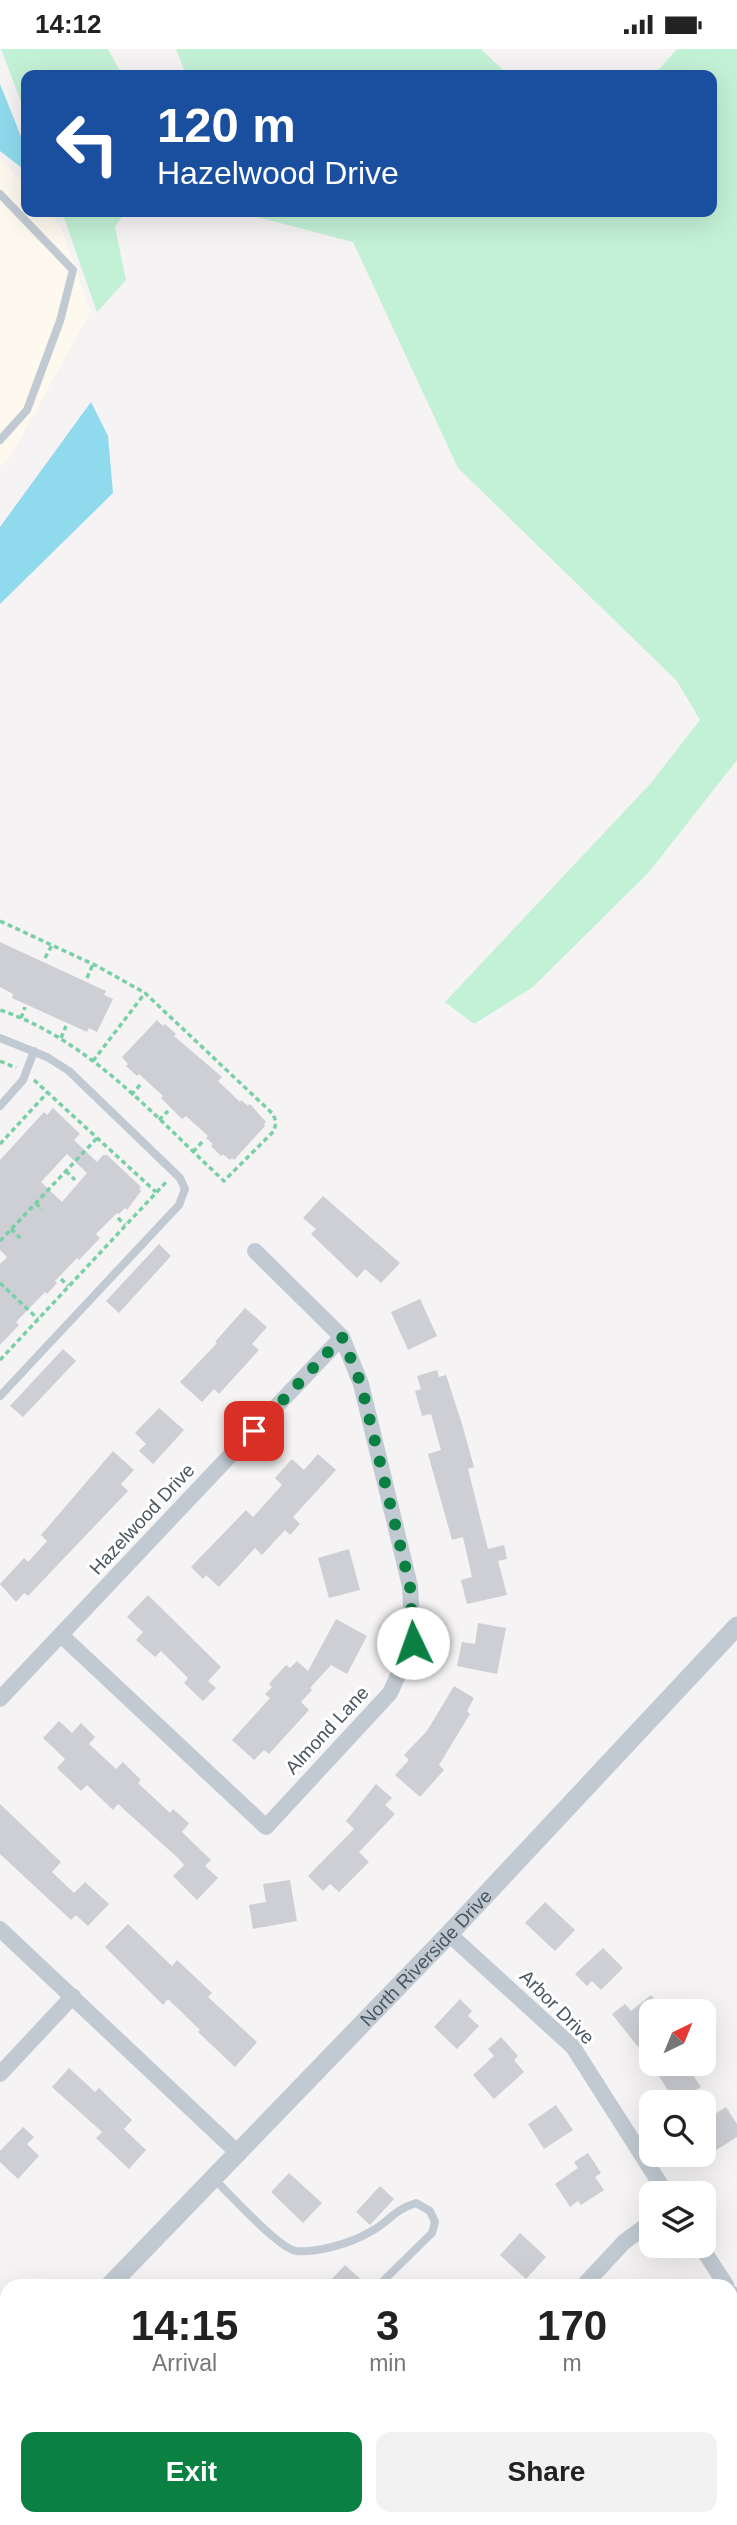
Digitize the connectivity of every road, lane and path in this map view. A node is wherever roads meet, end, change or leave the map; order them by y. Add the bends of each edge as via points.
1 (0, 194) edge
2 (21, 216) edge
3 (22, 217) edge
4 (0, 440) edge
5 (1, 924) edge
6 (52, 945) junction
7 (46, 958) dead end
8 (93, 964) junction
9 (87, 978) dead end
10 (145, 993) junction
11 (25, 1007) dead end
12 (0, 1010) edge
13 (21, 1017) junction
14 (66, 1026) dead end
15 (189, 1035) junction
16 (0, 1038) edge
17 (61, 1038) junction
18 (183, 1041) dead end
19 (34, 1051) junction
20 (214, 1058) junction
21 (93, 1061) junction
22 (209, 1062) dead end
23 (27, 1073) junction
24 (141, 1084) dead end
25 (247, 1089) junction
26 (48, 1092) junction
27 (131, 1095) junction
28 (240, 1096) dead end
29 (0, 1106) edge
30 (168, 1111) dead end
31 (159, 1120) junction
32 (19, 1123) junction
33 (24, 1128) dead end
34 (98, 1137) junction
35 (203, 1141) dead end
36 (0, 1144) edge
37 (193, 1152) junction
38 (61, 1163) dead end
39 (67, 1170) junction
40 (175, 1173) junction
41 (75, 1179) dead end
42 (156, 1192) junction
43 (25, 1203) dead end
44 (36, 1203) junction
45 (31, 1209) junction
46 (42, 1210) dead end
47 (118, 1218) dead end
48 (125, 1225) junction
49 (11, 1230) junction
50 (20, 1238) dead end
51 (0, 1241) edge
52 (255, 1251) dead end
53 (90, 1253) dead end
54 (95, 1258) junction
55 (61, 1279) dead end
56 (0, 1283) edge
57 (68, 1286) junction
58 (38, 1319) junction
59 (342, 1337) junction
60 (5, 1344) dead end
61 (10, 1349) junction
62 (0, 1360) edge
63 (0, 1396) edge
64 (737, 1626) edge
65 (61, 1635) junction
66 (0, 1699) edge
67 (0, 1929) edge
68 (449, 1934) junction
69 (73, 1996) junction
70 (0, 2074) edge
71 (239, 2154) junction
72 (214, 2179) junction
73 (658, 2181) edge
74 (639, 2231) edge
75 (708, 2258) edge
76 (116, 2279) edge
77 (385, 2279) edge
78 (590, 2279) edge
79 (722, 2279) edge

1 - 2 lane
3 - 4 lane via 73,270 60,321 27,410
5 - 6 path
6 - 7 path
6 - 8 path
8 - 9 path
8 - 10 path
10 - 15 path
10 - 21 path
11 - 13 path
12 - 13 path
13 - 17 path
14 - 17 path
15 - 18 path
15 - 20 path
16 - 19 lane
17 - 21 path
19 - 23 lane
19 - 40 lane via 69,1071
20 - 22 path
20 - 25 path
21 - 27 path
23 - 26 path
23 - 29 lane
24 - 27 path
25 - 28 path
25 - 37 path via 273,1114 274,1131 224,1181
26 - 32 path
26 - 34 path
27 - 31 path
30 - 31 path
31 - 37 path
32 - 33 path
32 - 36 path
34 - 39 path
34 - 42 path
35 - 37 path
38 - 39 path
39 - 41 path
39 - 44 path
40 - 42 path
40 - 63 lane via 185,1185 179,1205
42 - 48 path
43 - 45 path
44 - 45 path
44 - 46 path
45 - 49 path
47 - 48 path
48 - 54 path
49 - 50 path
49 - 51 path
52 - 59 street, Almond Lane
53 - 54 path
54 - 57 path
55 - 57 path
56 - 58 path
57 - 58 path
58 - 61 path
59 - 65 street, Hazelwood Drive
59 - 65 street, Almond Lane via 361,1384 410,1586 413,1643 390,1693 266,1828
60 - 61 path
61 - 62 path
64 - 68 street, North Riverside Drive
65 - 66 street, Hazelwood Drive
67 - 69 street
68 - 71 street, North Riverside Drive
68 - 73 street, Arbor Drive via 573,2047
69 - 70 street
69 - 71 street
71 - 72 street, North Riverside Drive
72 - 76 street, North Riverside Drive
72 - 77 lane via 276,2239 295,2251 356,2239 399,2209 416,2203 430,2211 435,2222 432,2233
74 - 78 street
75 - 79 street

